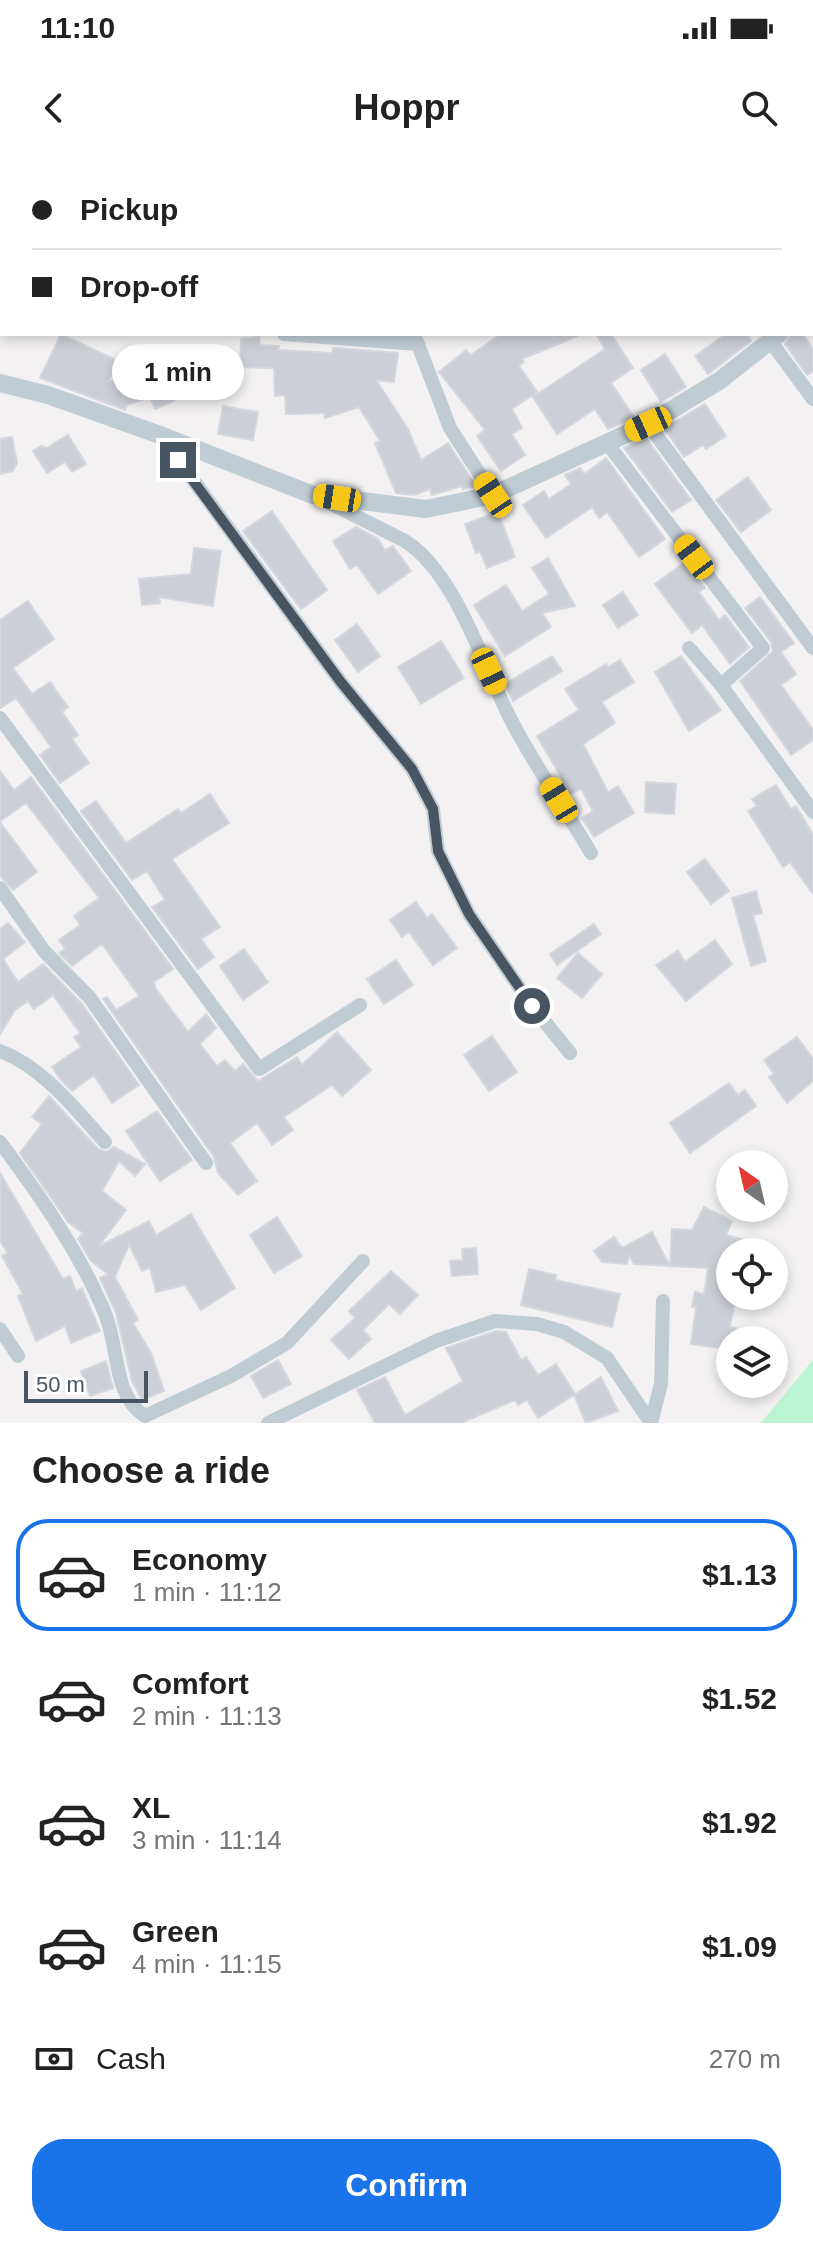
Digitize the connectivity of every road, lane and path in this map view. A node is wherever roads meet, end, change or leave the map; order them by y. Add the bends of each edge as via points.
1 (337, 336) edge
2 (775, 338) edge
3 (416, 339) edge
4 (0, 383) edge
5 (813, 399) edge
6 (648, 424) junction
7 (160, 435) junction
8 (607, 443) junction
9 (313, 495) junction
10 (493, 495) junction
11 (689, 648) dead end
12 (813, 648) edge
13 (721, 685) junction
14 (0, 718) edge
15 (813, 812) edge
16 (591, 853) dead end
17 (0, 888) edge
18 (360, 1005) dead end
19 (0, 1051) edge
20 (570, 1053) dead end
21 (0, 1142) edge
22 (105, 1142) dead end
23 (206, 1163) dead end
24 (363, 1261) dead end
25 (663, 1301) dead end
26 (0, 1329) edge
27 (18, 1356) dead end
28 (268, 1423) edge
29 (651, 1423) edge

1 - 3 street
2 - 5 street
2 - 6 street via 719,381
3 - 10 street via 450,428
4 - 7 street
6 - 8 street
6 - 12 street
7 - 9 street
7 - 20 street via 340,681 412,769 433,809 438,851 469,914
8 - 10 street
8 - 13 street via 763,648
9 - 10 street via 426,509
9 - 16 street via 405,541 431,565 467,623 511,720
11 - 13 street
13 - 15 street
14 - 18 street via 259,1069
17 - 23 street via 44,951 90,998
19 - 22 street via 22,1059
21 - 24 street via 78,1258 107,1318 127,1399 145,1416 287,1343
25 - 29 street via 661,1384
26 - 27 street
28 - 29 street via 436,1341 495,1321 564,1332 607,1358

